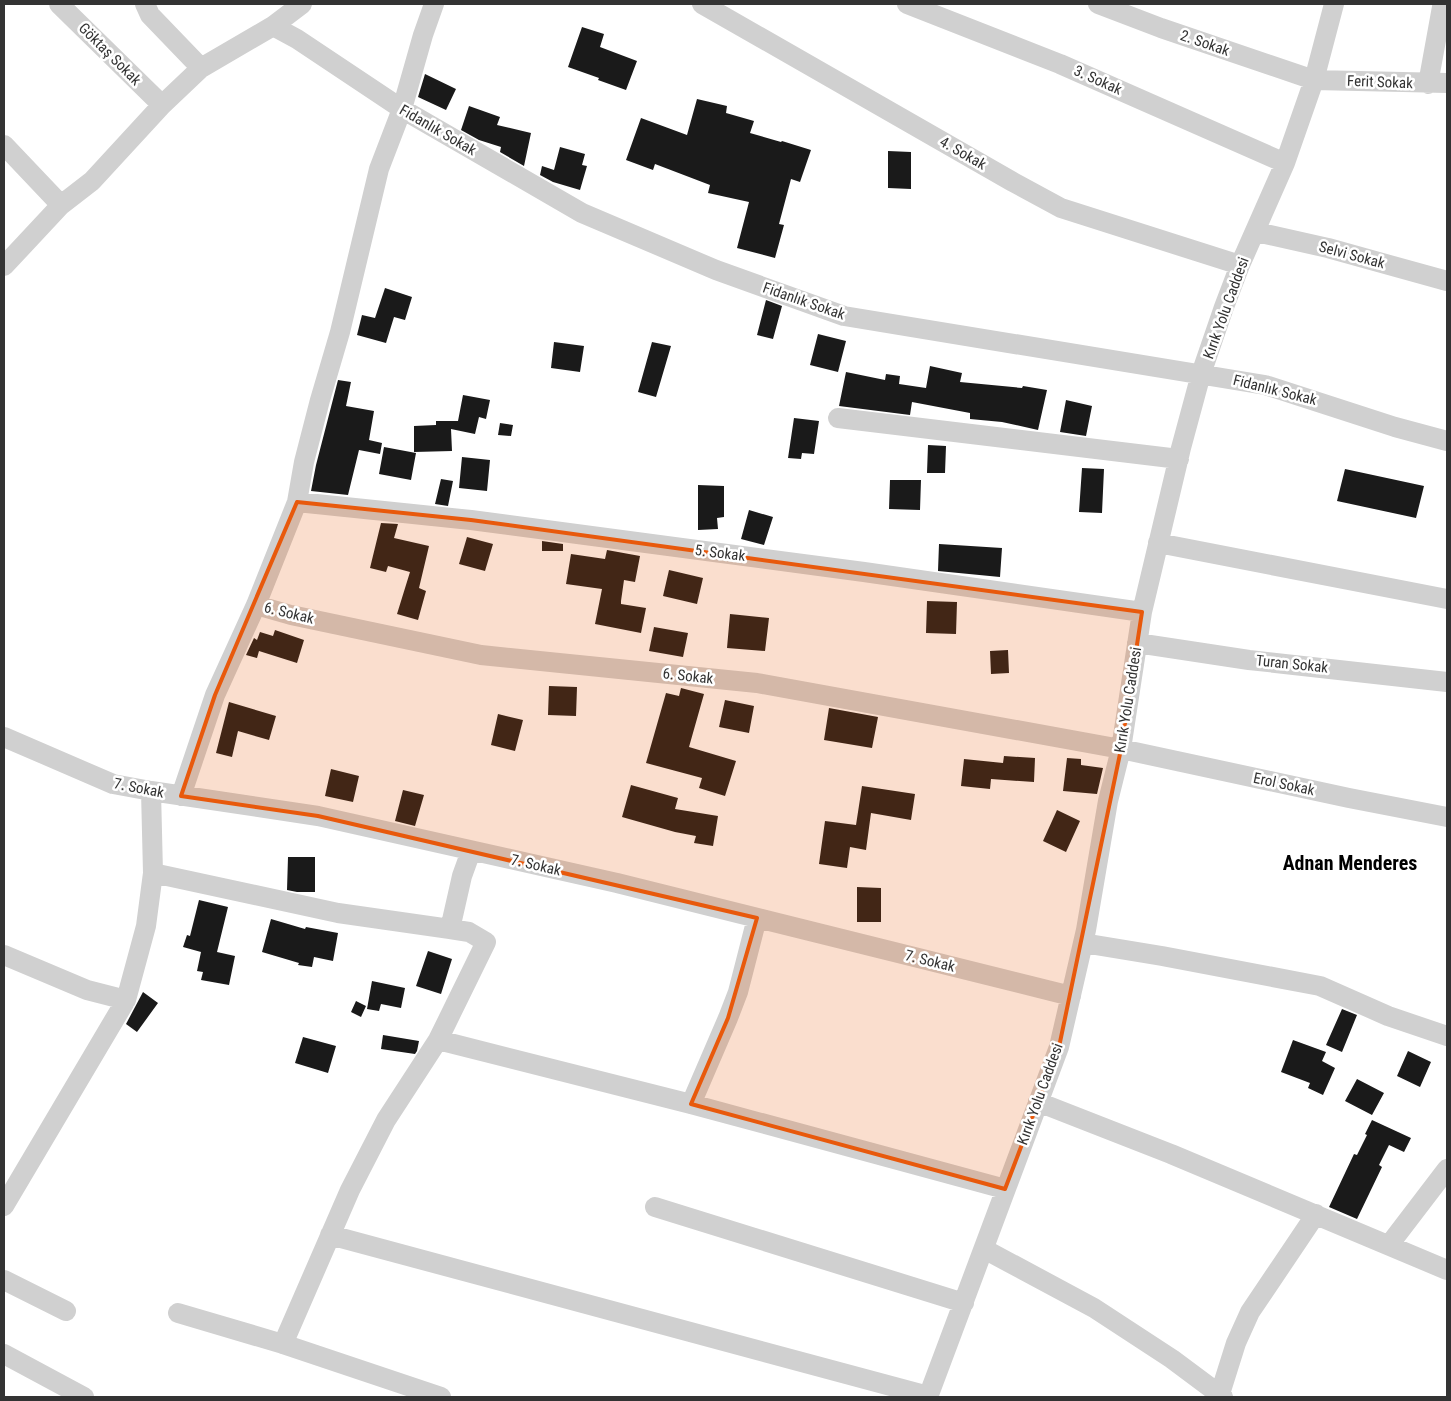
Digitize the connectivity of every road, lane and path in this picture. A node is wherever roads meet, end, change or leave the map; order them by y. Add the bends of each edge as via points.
1 (59, 4) edge
2 (145, 4) edge
3 (302, 4) edge
4 (434, 4) edge
5 (702, 4) edge
6 (907, 4) edge
7 (1098, 4) edge
8 (1334, 4) edge
9 (1444, 4) edge
10 (273, 26) junction
11 (201, 68) junction
12 (1314, 80) junction
13 (1438, 83) edge
14 (162, 105) junction
15 (402, 109) junction
16 (4, 145) edge
17 (1285, 164) junction
18 (62, 205) junction
19 (1256, 232) junction
20 (1240, 265) junction
21 (4, 266) edge
22 (1447, 281) edge
23 (1201, 374) junction
24 (838, 418) dead end
25 (1447, 441) edge
26 (1179, 459) junction
27 (297, 502) junction
28 (1158, 543) junction
29 (1447, 599) edge
30 (256, 605) junction
31 (1142, 612) junction
32 (1137, 643) junction
33 (1447, 682) edge
34 (4, 737) edge
35 (1121, 749) junction
36 (151, 791) junction
37 (181, 796) junction
38 (1447, 817) edge
39 (471, 851) junction
40 (154, 873) junction
41 (757, 918) junction
42 (450, 929) junction
43 (1083, 943) junction
44 (4, 955) edge
45 (1071, 996) junction
46 (126, 1000) junction
47 (1447, 1036) edge
48 (438, 1040) junction
49 (1038, 1102) junction
50 (692, 1104) junction
51 (1447, 1168) edge
52 (1005, 1189) junction
53 (7, 1194) edge
54 (655, 1207) dead end
55 (1316, 1214) junction
56 (330, 1235) junction
57 (1389, 1245) junction
58 (984, 1249) junction
59 (1447, 1270) edge
60 (4, 1280) edge
61 (964, 1303) junction
62 (66, 1311) dead end
63 (178, 1313) dead end
64 (284, 1344) junction
65 (4, 1354) edge
66 (1220, 1396) edge
67 (84, 1397) edge
68 (441, 1397) edge
69 (928, 1397) edge

1 - 14 street, Göktaş Sokak
2 - 11 street via 150,15
3 - 10 street
4 - 15 street
5 - 20 street, 4. Sokak via 1061,208
6 - 17 street, 3. Sokak via 1060,64
7 - 12 street, 2. Sokak
8 - 12 street, Kırık Yolu Caddesi
9 - 13 street
10 - 11 street
10 - 15 street, Fidanlık Sokak
11 - 14 street
12 - 13 street, Ferit Sokak
12 - 17 street, Kırık Yolu Caddesi
14 - 18 street via 92,182
15 - 23 street, Fidanlık Sokak via 582,213 716,270 844,316
15 - 27 street via 379,169
16 - 18 street
17 - 19 street, Kırık Yolu Caddesi
18 - 21 street
19 - 20 street, Kırık Yolu Caddesi
19 - 22 street, Selvi Sokak
20 - 23 street, Kırık Yolu Caddesi
23 - 25 street, Fidanlık Sokak via 1265,384
23 - 26 street, Kırık Yolu Caddesi
24 - 26 street
26 - 28 street, Kırık Yolu Caddesi
27 - 30 street
27 - 31 street, 5. Sokak via 471,520
28 - 29 street
28 - 31 street, Kırık Yolu Caddesi
30 - 35 street, 6. Sokak via 482,655 757,683
30 - 37 street via 215,695
31 - 32 street, Kırık Yolu Caddesi
32 - 33 street, Turan Sokak via 1249,660
32 - 35 street, Kırık Yolu Caddesi
34 - 36 street, 7. Sokak via 113,784
35 - 38 street, Erol Sokak
35 - 43 street, Kırık Yolu Caddesi via 1108,801
36 - 37 street, 7. Sokak
36 - 40 street
37 - 39 street, 7. Sokak via 318,816
39 - 41 street, 7. Sokak
39 - 42 street
40 - 42 street via 338,913
40 - 46 street via 146,926
41 - 45 street, 7. Sokak
41 - 50 street via 738,992
42 - 48 street via 469,932 486,942
43 - 45 street, Kırık Yolu Caddesi
43 - 47 street via 1320,986 1388,1016
44 - 46 street via 87,990
45 - 49 street, Kırık Yolu Caddesi via 1059,1047
46 - 53 street
48 - 50 street
48 - 56 street via 386,1120
49 - 52 street, Kırık Yolu Caddesi
49 - 55 street
50 - 52 street
51 - 57 street
52 - 58 street, Kırık Yolu Caddesi
54 - 61 street
55 - 57 street
55 - 66 street via 1250,1312 1236,1343
56 - 64 street
56 - 69 street
57 - 59 street
58 - 61 street, Kırık Yolu Caddesi
58 - 66 street via 1094,1308 1172,1359
60 - 62 street
61 - 69 street, Kırık Yolu Caddesi
63 - 64 street
64 - 68 street
65 - 67 street

